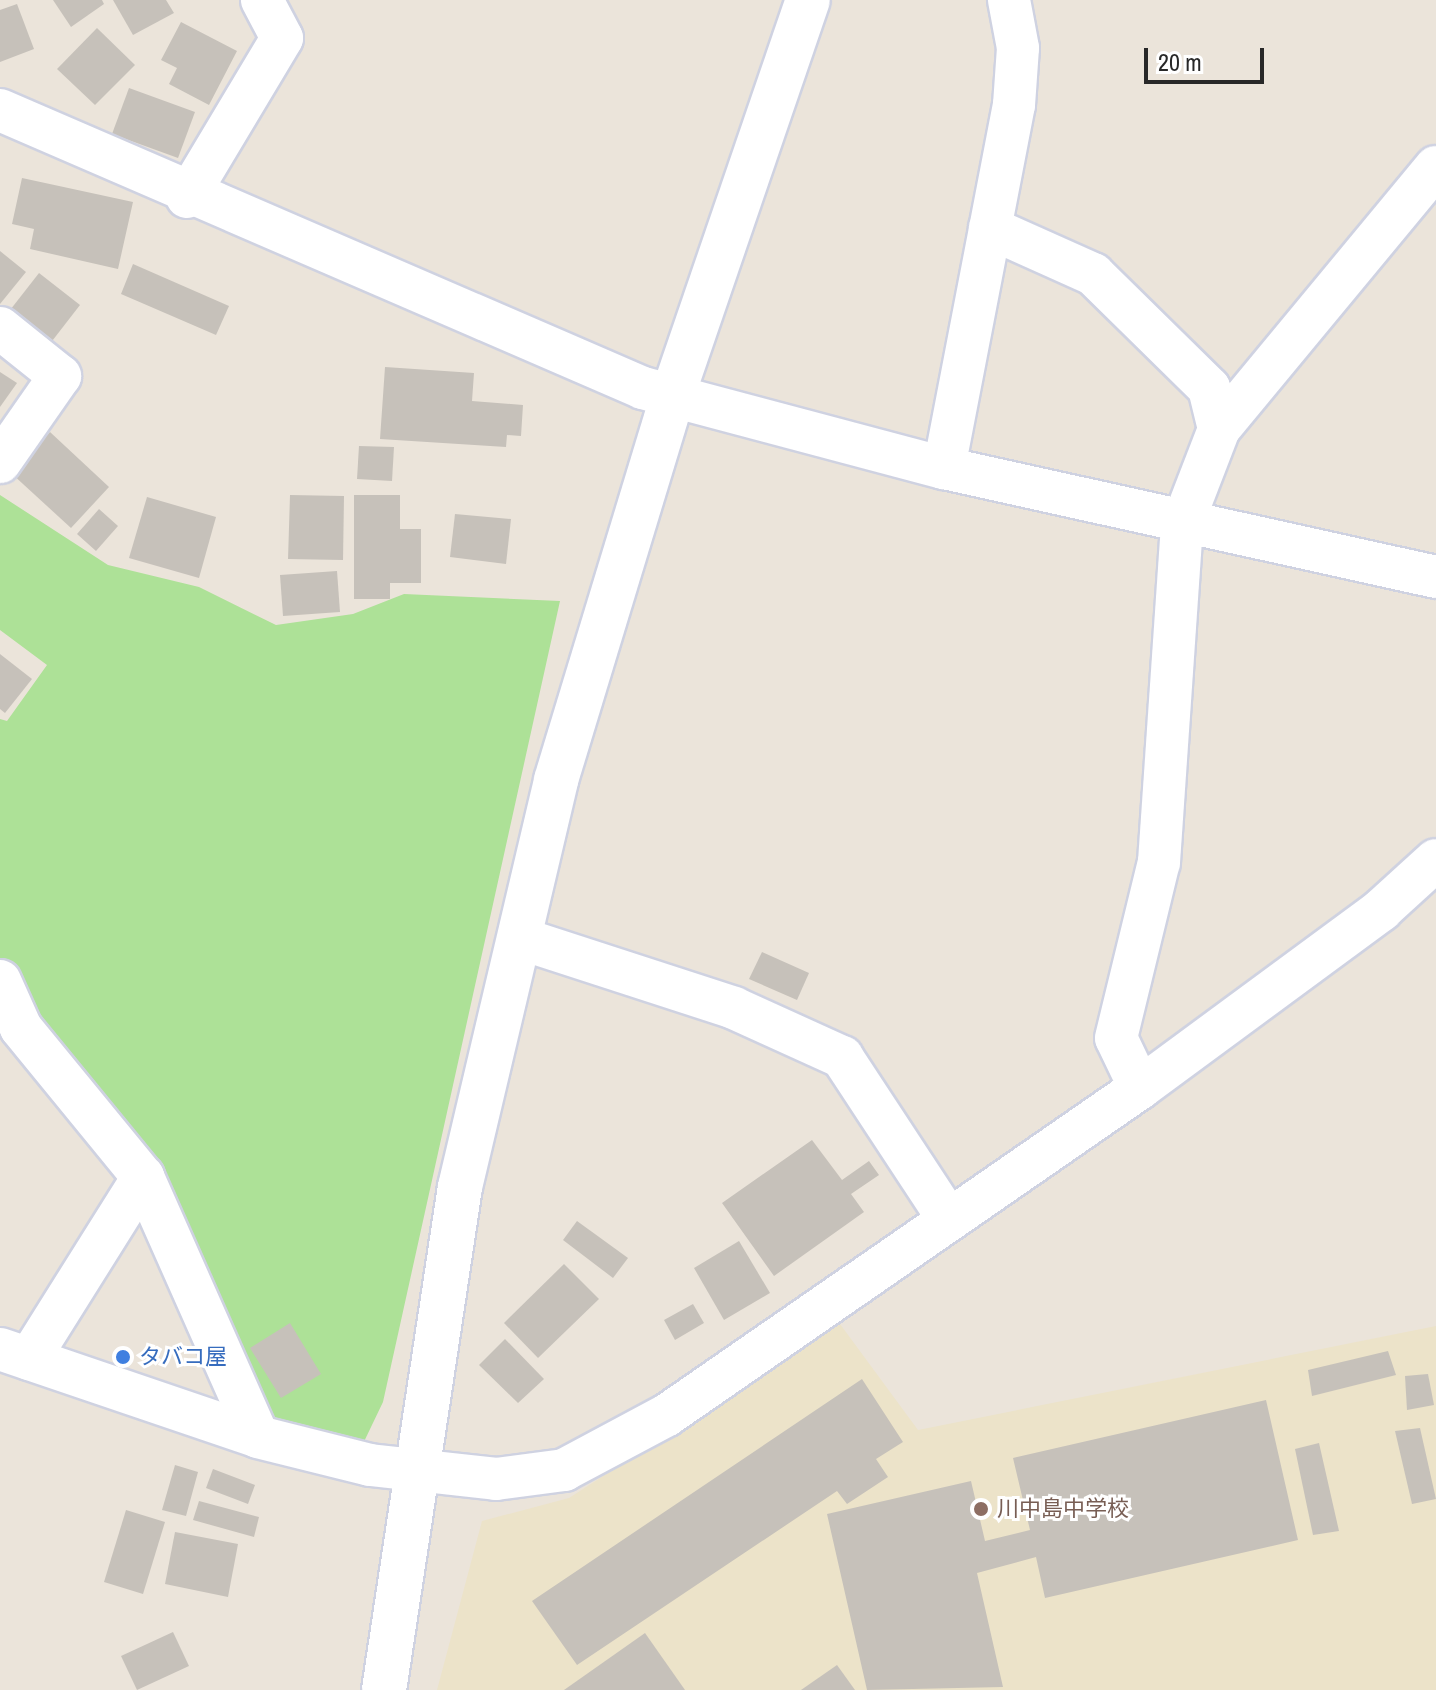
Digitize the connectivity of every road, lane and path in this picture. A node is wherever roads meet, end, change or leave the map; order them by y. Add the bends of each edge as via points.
1 (262, 0) edge
2 (808, 0) edge
3 (1009, 0) edge
4 (0, 110) edge
5 (1436, 167) edge
6 (187, 197) junction
7 (990, 228) junction
8 (0, 328) edge
9 (673, 394) junction
10 (1219, 429) junction
11 (0, 462) edge
12 (944, 468) junction
13 (1182, 525) junction
14 (1436, 577) edge
15 (1436, 860) edge
16 (519, 938) junction
17 (0, 981) edge
18 (1140, 1088) junction
19 (143, 1177) junction
20 (947, 1217) junction
21 (15, 1354) edge
22 (258, 1437) junction
23 (415, 1471) junction
24 (384, 1690) edge

1 - 6 street via 282,38
2 - 9 street
3 - 7 street via 1018,48 1014,105
4 - 6 street
5 - 10 street
6 - 9 street
7 - 10 street via 1093,274 1209,388
7 - 12 street
8 - 11 street via 60,376
9 - 12 street
9 - 16 street via 556,780
10 - 13 street
12 - 13 street
13 - 14 street
13 - 18 street via 1159,862 1116,1038
15 - 18 street via 1381,910
16 - 20 street via 734,1008 842,1057
16 - 23 street via 460,1187
17 - 19 street via 21,1028
18 - 20 street
19 - 21 street
19 - 22 street
20 - 23 street via 667,1415 564,1470 496,1479
21 - 22 street
22 - 23 street
23 - 24 street

